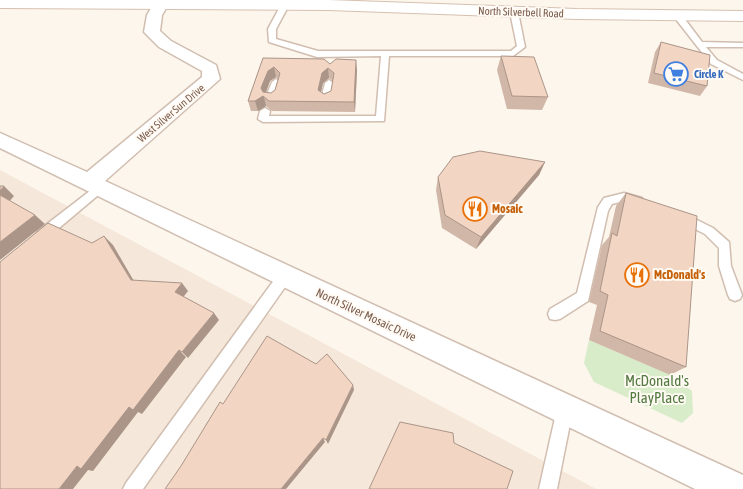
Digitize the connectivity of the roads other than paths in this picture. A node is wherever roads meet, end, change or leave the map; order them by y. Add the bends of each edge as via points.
1 (488, 0) edge
2 (163, 2) edge
3 (0, 3) edge
4 (285, 5) junction
5 (328, 5) junction
6 (514, 12) junction
7 (678, 16) junction
8 (743, 16) edge
9 (699, 44) junction
10 (743, 45) edge
11 (384, 54) junction
12 (743, 77) edge
13 (276, 82) edge
14 (329, 82) edge
15 (270, 99) edge
16 (326, 99) edge
17 (265, 111) edge
18 (0, 140) edge
19 (93, 186) junction
20 (652, 205) edge
21 (669, 212) edge
22 (30, 245) edge
23 (285, 276) junction
24 (735, 295) dead end
25 (555, 314) dead end
26 (565, 409) junction
27 (132, 489) edge
28 (548, 489) edge
29 (733, 489) edge

1 - 5 main road via 366,1
2 - 3 main road, North Silverbell Road
2 - 4 main road, North Silverbell Road
2 - 19 street, West Silver Sun Drive via 151,22 152,32 165,44 210,69 211,79
4 - 5 main road, North Silverbell Road
4 - 11 lane via 272,29 272,40 286,49 334,58
5 - 6 main road, North Silverbell Road
6 - 7 main road, North Silverbell Road
6 - 11 lane via 521,47 513,53
7 - 8 main road, North Silverbell Road
7 - 9 lane
9 - 10 lane
9 - 12 lane via 714,62
11 - 17 lane via 381,119 322,115 263,119
13 - 15 lane
14 - 16 lane
18 - 19 street, North Silver Mosaic Drive
19 - 22 lane
19 - 23 street, North Silver Mosaic Drive
20 - 25 lane via 624,197 608,201 602,210 583,298
21 - 24 lane via 709,231 725,246 725,266
23 - 26 street, North Silver Mosaic Drive
23 - 27 lane
26 - 28 lane
26 - 29 street, North Silver Mosaic Drive

